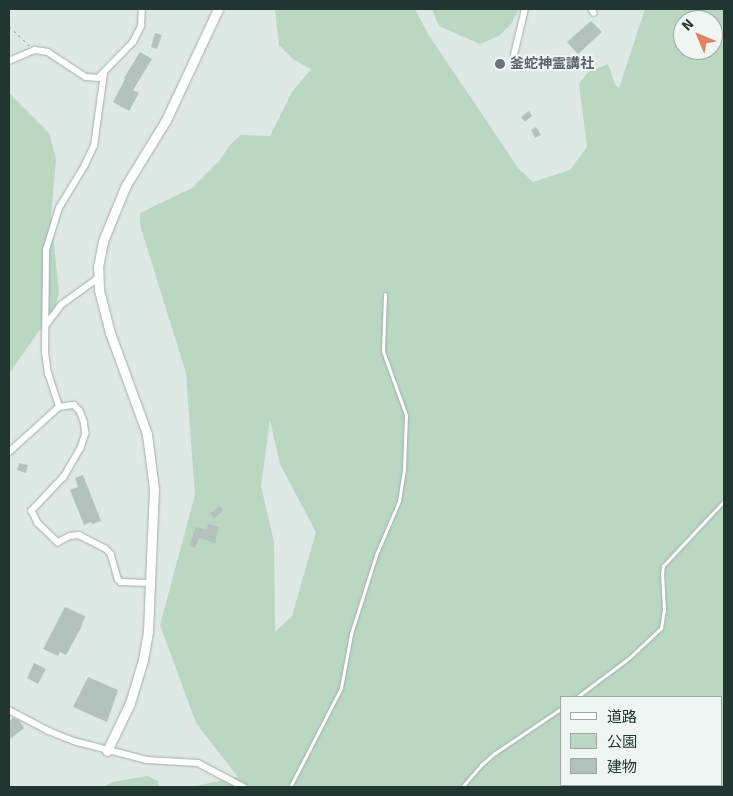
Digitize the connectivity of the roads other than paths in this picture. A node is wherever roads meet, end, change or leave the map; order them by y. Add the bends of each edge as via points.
1 (142, 9) edge
2 (218, 9) edge
3 (525, 9) edge
4 (514, 55) dead end
5 (9, 60) edge
6 (104, 74) junction
7 (98, 278) junction
8 (385, 294) dead end
9 (45, 327) junction
10 (59, 407) junction
11 (9, 452) edge
12 (724, 501) edge
13 (150, 583) junction
14 (577, 696) edge
15 (560, 709) edge
16 (9, 710) edge
17 (107, 751) junction
18 (244, 787) edge
19 (290, 787) edge
20 (462, 787) edge

1 - 6 street via 138,34
2 - 7 street via 166,120 114,210 103,241
3 - 4 street
5 - 6 street via 35,50 48,52 86,77 98,78
6 - 9 street via 94,146 59,208 48,241
7 - 9 street via 61,305
7 - 13 street via 110,333 147,434 154,490
8 - 19 lane via 383,351 406,415 399,501 376,555 352,634 342,688
9 - 10 street via 46,362
10 - 11 street
10 - 13 street via 74,405 80,411 86,432 70,468 32,511 38,523 58,542 79,536 105,548 111,554 118,580 123,584
12 - 14 lane via 664,566 661,628 629,658
13 - 17 street via 143,660 130,703
15 - 20 lane via 495,753
16 - 17 street via 49,731
17 - 18 street via 147,760 198,763

